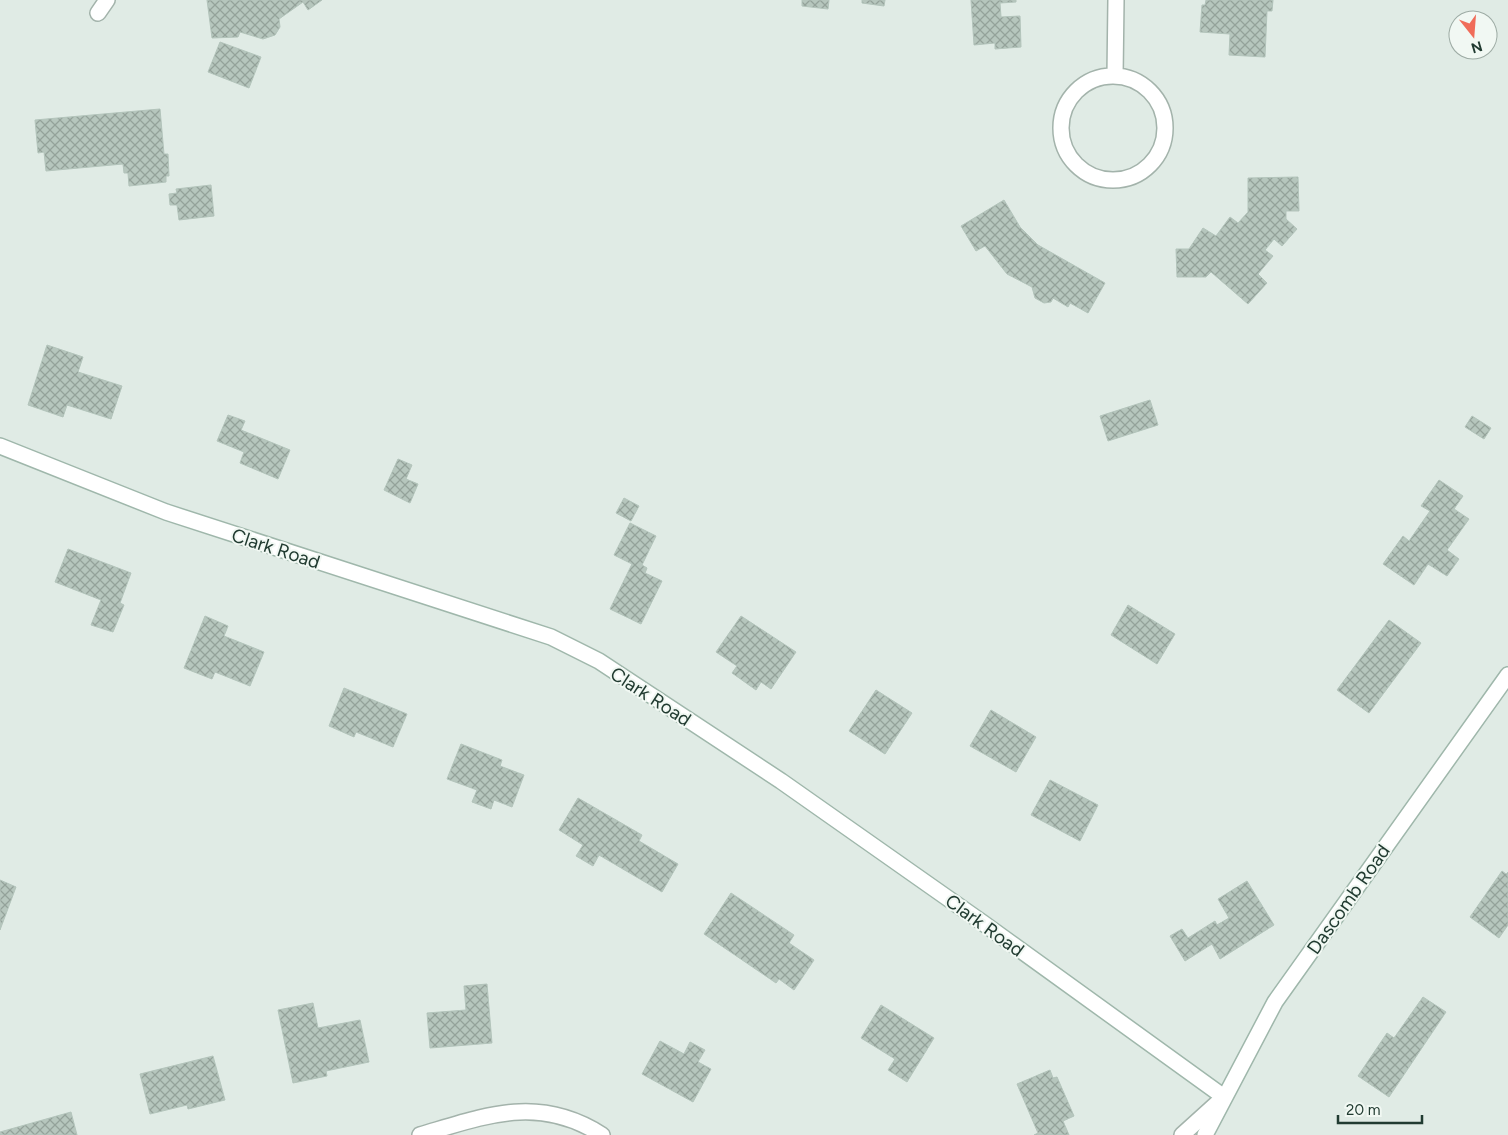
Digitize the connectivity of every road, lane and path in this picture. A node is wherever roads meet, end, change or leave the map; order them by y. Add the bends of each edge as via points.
1 (107, 0) edge
2 (1116, 0) edge
3 (98, 13) dead end
4 (1115, 76) junction
5 (0, 446) edge
6 (1508, 674) edge
7 (1224, 1097) junction
8 (420, 1135) edge
9 (602, 1135) edge
10 (1182, 1135) edge
11 (1205, 1135) edge

1 - 3 main road
2 - 4 main road
4 - 4 main road via 1098,77 1071,96 1060,128 1063,145 1071,160 1083,171 1115,181 1133,177 1148,167 1159,154 1165,137 1165,119 1159,102 1147,88 1132,79
5 - 7 main road, Clark Road via 166,512 551,637 599,661 781,781
6 - 7 main road, Dascomb Road via 1274,1002
7 - 10 main road
7 - 11 main road, Dascomb Road
8 - 9 main road via 499,1113 528,1111 572,1120

